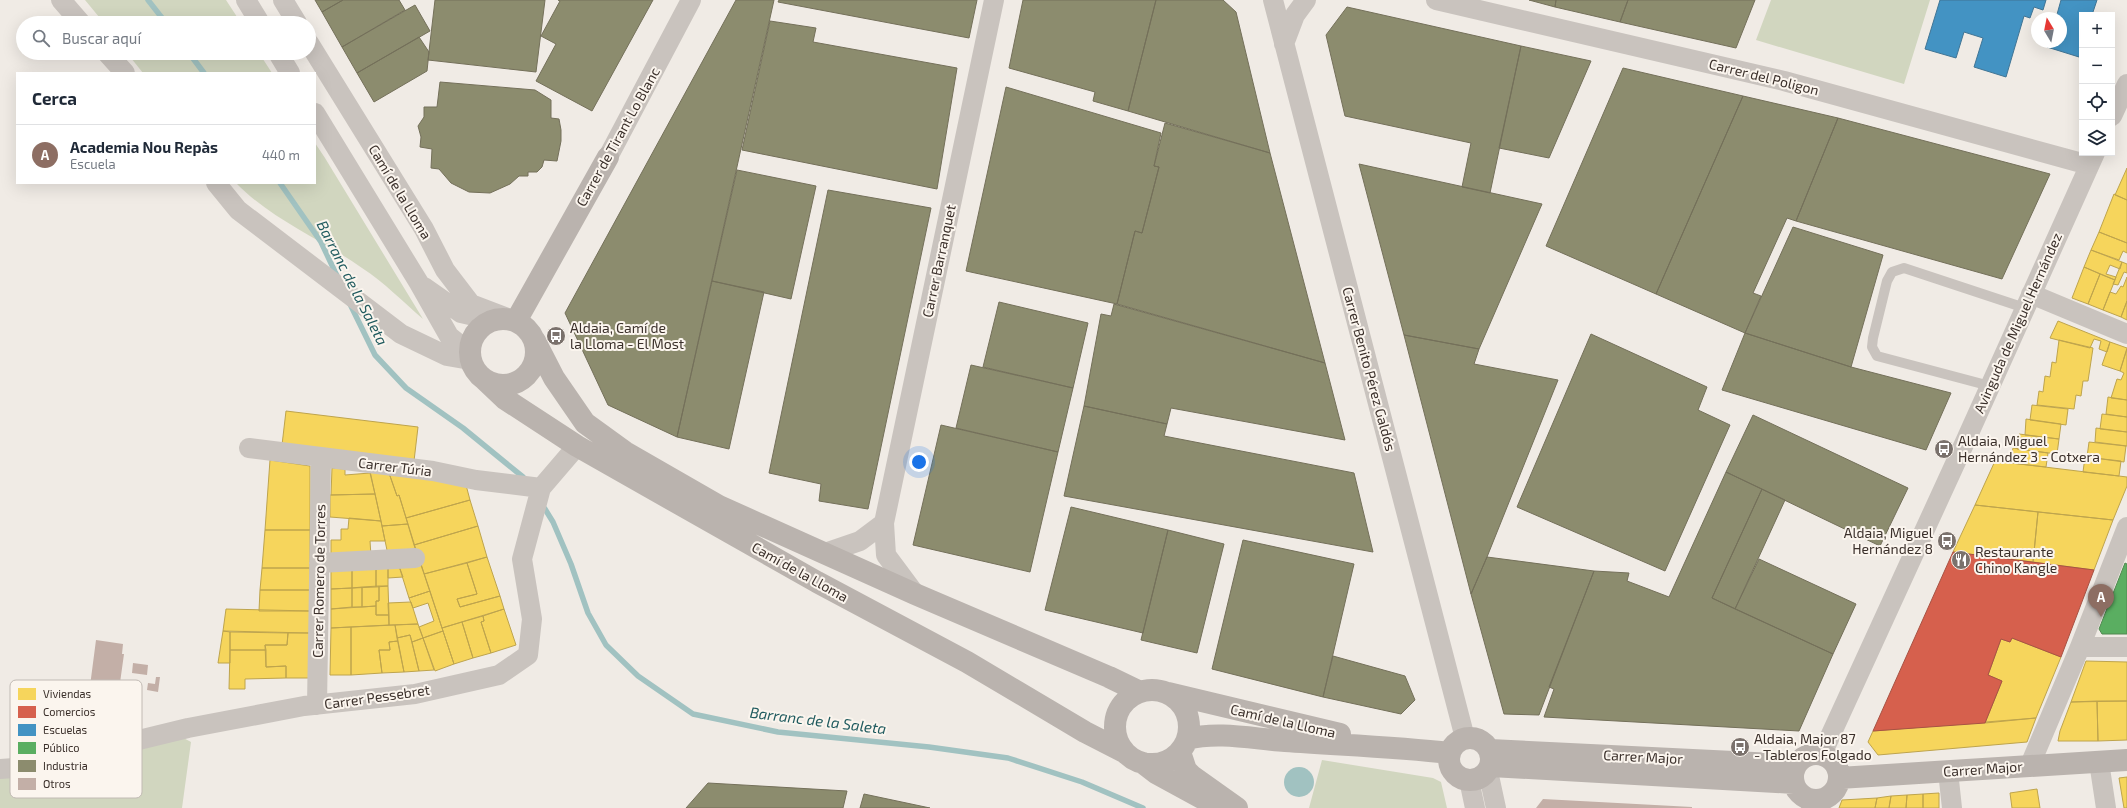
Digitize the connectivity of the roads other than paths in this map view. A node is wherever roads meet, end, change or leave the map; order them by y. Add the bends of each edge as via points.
1 (61, 0) edge
2 (246, 0) edge
3 (283, 0) edge
4 (691, 0) edge
5 (994, 0) edge
6 (1273, 0) edge
7 (1306, 0) edge
8 (1436, 0) edge
9 (75, 16) edge
10 (256, 16) edge
11 (293, 16) edge
12 (1284, 44) junction
13 (316, 53) edge
14 (113, 60) edge
15 (282, 60) edge
16 (124, 72) edge
17 (289, 72) edge
18 (2127, 84) edge
19 (2115, 110) edge
20 (316, 115) edge
21 (608, 157) joint
22 (2092, 159) edge
23 (217, 184) edge
24 (419, 283) junction
25 (2028, 301) junction
26 (516, 327) junction
27 (2127, 334) edge
28 (470, 356) junction
29 (485, 380) junction
30 (1990, 386) junction
31 (577, 446) junction
32 (249, 448) dead end
33 (321, 458) junction
34 (541, 488) junction
35 (884, 523) junction
36 (2127, 527) edge
37 (825, 553) junction
38 (415, 558) dead end
39 (319, 563) junction
40 (914, 594) junction
41 (2080, 647) junction
42 (2127, 647) edge
43 (1140, 692) junction
44 (1168, 694) junction
45 (317, 705) junction
46 (142, 739) edge
47 (1184, 746) junction
48 (1458, 746) junction
49 (1398, 747) junction
50 (1124, 752) junction
51 (1822, 754) junction
52 (2127, 760) edge
53 (2099, 762) junction
54 (1143, 763) junction
55 (2030, 766) junction
56 (1484, 767) junction
57 (10, 768) edge
58 (0, 769) edge
59 (1948, 771) junction
60 (1795, 774) junction
61 (1840, 778) junction
62 (1811, 804) edge
63 (1220, 808) edge
64 (1237, 808) edge
65 (1475, 808) edge
66 (1496, 808) edge
67 (1952, 808) edge
68 (2106, 808) edge

1 - 9 street
2 - 10 street
3 - 11 street
4 - 21 street, Carrer de Tirant Lo Blanc
5 - 35 street, Carrer Barranquet
6 - 12 street, Carrer Benito Pérez Galdós
7 - 12 street via 1295,15
8 - 22 street, Carrer del Poligon via 1784,81
12 - 48 street, Carrer Benito Pérez Galdós
13 - 26 street, Camí de la Lloma via 424,229 445,270 471,304
14 - 16 street
15 - 17 street
18 - 19 street
20 - 24 street
21 - 26 street, Carrer de Tirant Lo Blanc
22 - 25 street, Avinguda de Miguel Hernández
23 - 28 street via 238,210 401,334 447,356
24 - 26 street via 461,314
24 - 28 street via 449,336
25 - 27 street
25 - 30 street, Avinguda de Miguel Hernández
25 - 30 lane via 1904,268 1892,272 1887,281 1873,338 1872,347 1878,356
26 - 28 street via 478,330 470,344
26 - 29 street via 537,351 531,371 524,378 504,385
26 - 37 street, Camí de la Lloma via 585,423 625,452 719,506
28 - 29 street, Camí de la Lloma via 476,372
29 - 31 street, Camí de la Lloma via 505,399
30 - 51 street, Avinguda de Miguel Hernández
31 - 34 street, Carrer Pessebret
31 - 50 street, Camí de la Lloma
32 - 33 street, Carrer Túria
33 - 34 street, Carrer Túria via 433,471 476,480
33 - 39 street, Carrer Romero de Torres
34 - 45 street, Carrer Pessebret via 522,559 532,619 528,655 499,675 415,694
35 - 37 street via 860,540
35 - 40 street, Carrer Barranquet via 886,555
36 - 41 street
37 - 40 street, Camí de la Lloma
38 - 39 street
39 - 45 street, Carrer Romero de Torres
40 - 43 street, Camí de la Lloma
41 - 42 street
41 - 55 street
43 - 44 street via 1154,690
43 - 50 street via 1129,698 1116,718 1116,736
44 - 47 street via 1177,699 1186,713 1189,728
44 - 49 street, Camí de la Lloma
45 - 46 street, Carrer Pessebret via 188,728
47 - 49 street, Camí de la Lloma via 1209,736
47 - 54 street via 1163,763
47 - 64 street via 1184,766 1192,776
48 - 49 street, Camí de la Lloma
48 - 56 street, Camí de la Lloma via 1480,740
48 - 56 street via 1451,768 1462,778
50 - 54 street
51 - 60 street via 1807,755
51 - 61 street via 1835,763
52 - 53 street, Carrer Major
53 - 55 street, Carrer Major
53 - 68 street
54 - 63 street via 1156,773
55 - 59 street, Carrer Major
56 - 60 street, Carrer Major
56 - 65 street
56 - 66 street
57 - 58 street, Carrer Pessebret
59 - 61 street, Carrer Major
59 - 67 street
60 - 62 street via 1799,792
61 - 62 street via 1838,786 1827,798

